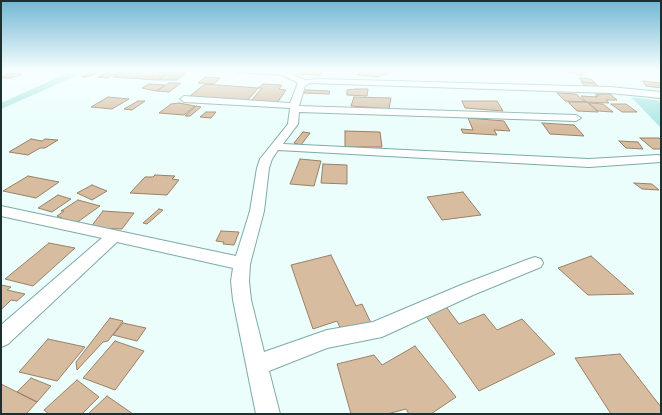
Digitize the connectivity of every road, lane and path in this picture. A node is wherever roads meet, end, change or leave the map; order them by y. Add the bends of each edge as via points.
1 (299, 89) edge
2 (597, 89) edge
3 (661, 95) edge
4 (184, 99) dead end
5 (295, 108) junction
6 (576, 118) dead end
7 (276, 147) junction
8 (658, 159) dead end
9 (1, 211) edge
10 (113, 237) junction
11 (535, 263) dead end
12 (242, 264) junction
13 (1, 338) edge
14 (257, 365) junction
15 (268, 414) edge

1 - 5 street
2 - 3 street
4 - 5 street
5 - 6 street
5 - 7 street via 293,124
7 - 8 street via 589,163
7 - 12 street via 266,159 263,168 257,211
9 - 10 street
10 - 12 street
10 - 13 street
11 - 14 street via 375,331 327,339
12 - 14 street via 242,300
14 - 15 street

